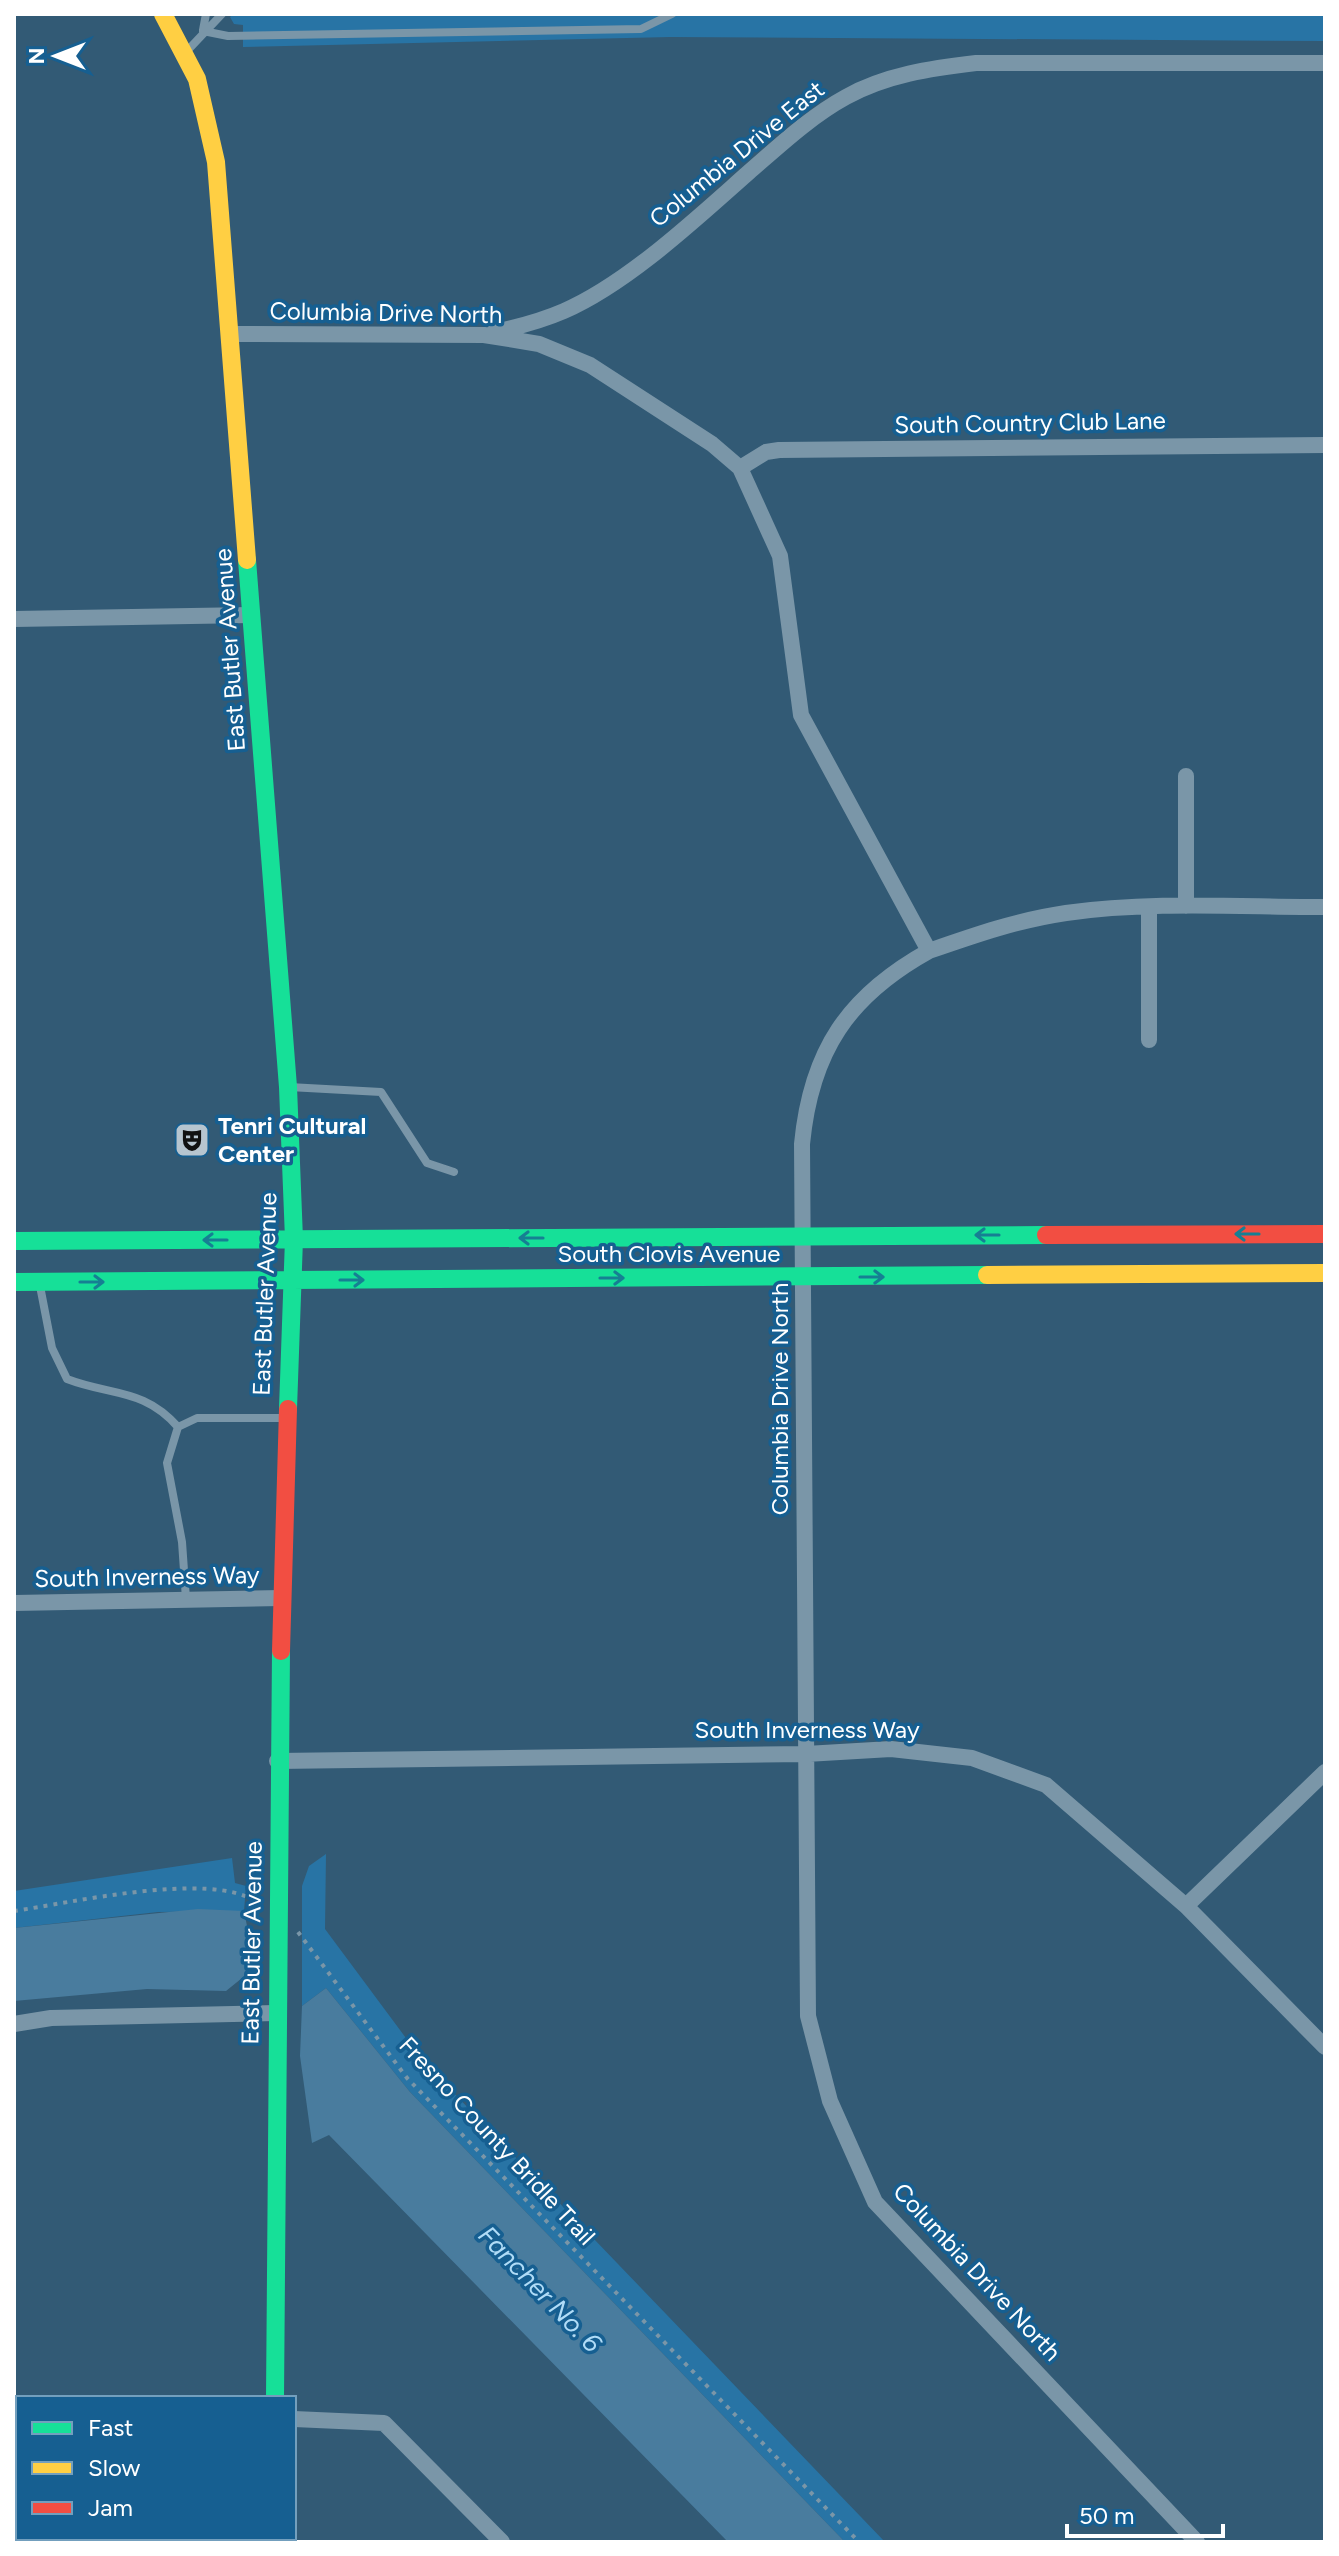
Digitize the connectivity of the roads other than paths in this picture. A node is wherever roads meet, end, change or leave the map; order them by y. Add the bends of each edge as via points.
1 (163, 14) edge
2 (206, 14) edge
3 (222, 14) edge
4 (672, 14) edge
5 (203, 31) junction
6 (186, 52) junction
7 (1325, 63) edge
8 (230, 334) junction
9 (484, 335) junction
10 (1325, 445) edge
11 (740, 468) junction
12 (250, 615) junction
13 (14, 619) edge
14 (1186, 776) dead end
15 (1186, 906) junction
16 (1149, 907) junction
17 (1325, 907) edge
18 (929, 951) junction
19 (1149, 1040) dead end
20 (288, 1087) junction
21 (454, 1172) dead end
22 (1325, 1234) edge
23 (803, 1236) junction
24 (294, 1239) junction
25 (14, 1241) edge
26 (1325, 1273) edge
27 (803, 1277) junction
28 (291, 1280) junction
29 (14, 1282) edge
30 (39, 1282) junction
31 (286, 1418) junction
32 (178, 1427) junction
33 (281, 1598) junction
34 (186, 1600) junction
35 (14, 1603) edge
36 (806, 1754) junction
37 (277, 1761) junction
38 (1325, 1772) edge
39 (1186, 1906) junction
40 (275, 2013) junction
41 (14, 2024) edge
42 (1325, 2047) edge
43 (275, 2396) edge
44 (296, 2419) edge
45 (502, 2542) edge
46 (1197, 2542) edge

1 - 6 main road, East Butler Avenue
2 - 5 lane
3 - 5 lane
4 - 5 lane via 641,29 228,36
5 - 6 lane
6 - 8 main road, East Butler Avenue via 216,162
7 - 9 street, Columbia Drive East via 976,63 931,68 885,82 846,97 782,143 677,234 596,292 538,322
8 - 9 street, Columbia Drive North
8 - 12 main road, East Butler Avenue
9 - 11 street, Columbia Drive North via 539,344 590,365
10 - 11 street, South Country Club Lane via 779,450
11 - 18 street, Columbia Drive North via 780,556 801,715
12 - 13 street
12 - 20 main road, East Butler Avenue
14 - 15 street
15 - 16 street
15 - 17 street
16 - 18 street via 1028,920
16 - 19 street
18 - 23 street, Columbia Drive North via 890,973 858,1003 816,1071 802,1144
20 - 21 lane via 381,1092 427,1163
20 - 24 main road, East Butler Avenue
22 -> 23 main road, South Clovis Avenue
23 -> 24 main road, South Clovis Avenue
23 - 27 street, Columbia Drive North
24 -> 25 main road, South Clovis Avenue
24 - 28 main road, East Butler Avenue
27 -> 26 main road, South Clovis Avenue
28 -> 27 main road, South Clovis Avenue
27 - 36 street, Columbia Drive North
30 -> 28 main road, South Clovis Avenue
28 - 31 main road, East Butler Avenue
29 - 30 main road, South Clovis Avenue
30 - 32 lane via 52,1348 67,1379 127,1392 162,1408
31 - 32 lane via 197,1418
31 - 33 main road, East Butler Avenue
32 - 34 lane via 167,1463 182,1542
33 - 34 street, South Inverness Way
33 - 37 main road, East Butler Avenue
34 - 35 street, South Inverness Way
36 - 37 street, South Inverness Way
36 - 39 street, South Inverness Way via 891,1749 972,1758 1046,1785
36 - 46 street, Columbia Drive North via 808,2016 830,2101 875,2202
37 - 40 main road, East Butler Avenue
38 - 39 street
39 - 42 street, South Inverness Way
40 - 41 street via 51,2018
40 - 43 main road, East Butler Avenue
44 - 45 street via 384,2423

